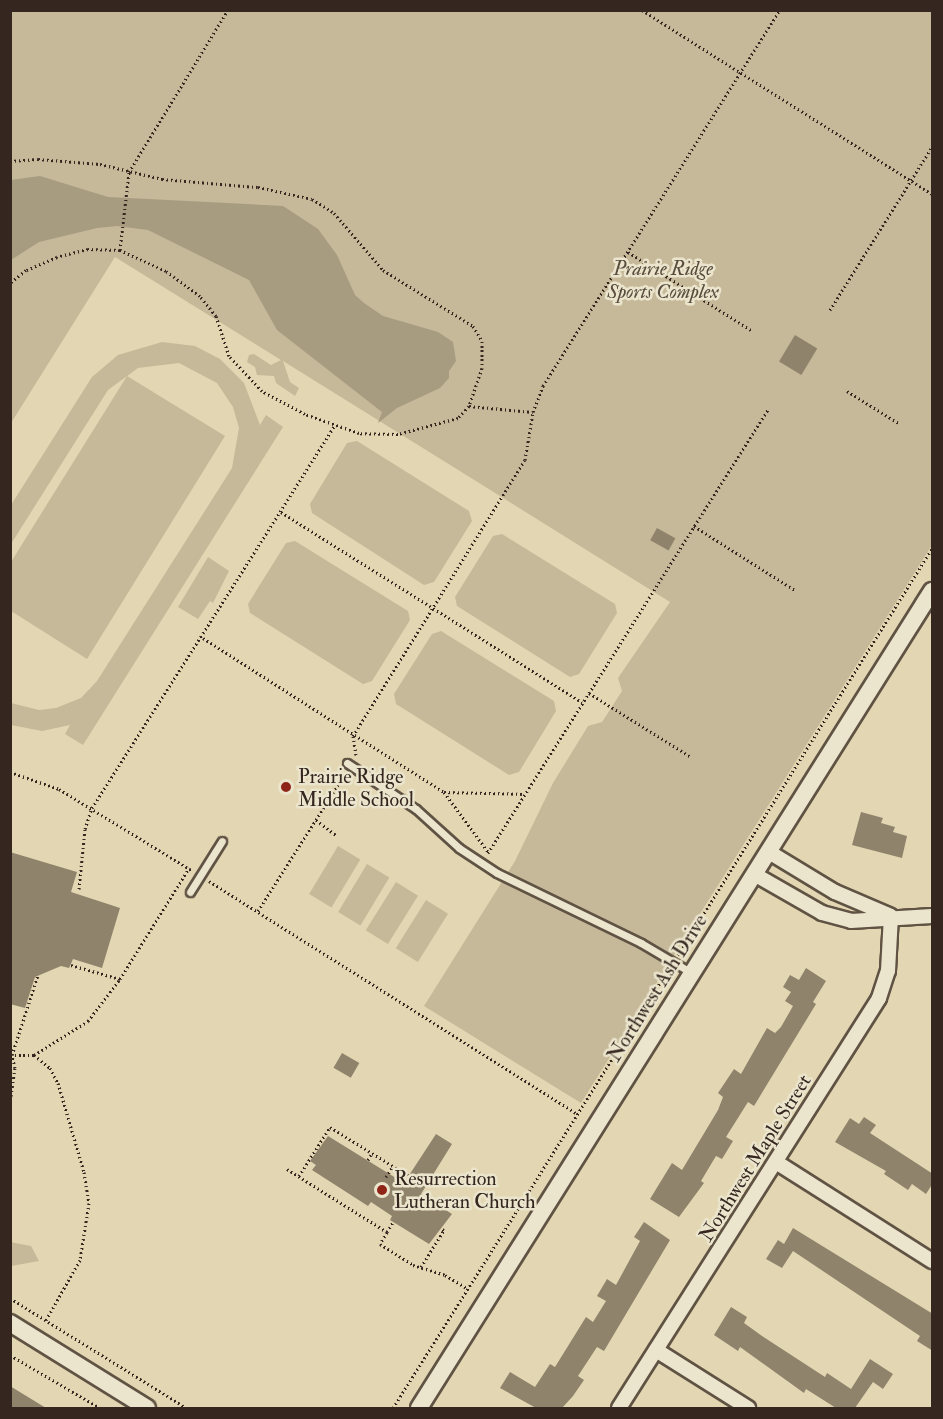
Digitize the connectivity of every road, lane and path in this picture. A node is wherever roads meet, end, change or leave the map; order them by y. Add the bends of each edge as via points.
1 (228, 10) edge
2 (642, 10) edge
3 (780, 10) edge
4 (740, 73) junction
5 (933, 147) edge
6 (10, 161) edge
7 (129, 172) junction
8 (911, 181) junction
9 (933, 194) edge
10 (120, 250) junction
11 (628, 251) junction
12 (10, 283) edge
13 (830, 310) dead end
14 (751, 330) dead end
15 (847, 390) dead end
16 (469, 406) junction
17 (769, 408) dead end
18 (533, 411) junction
19 (900, 424) dead end
20 (335, 425) junction
21 (281, 512) junction
22 (694, 526) junction
23 (933, 549) edge
24 (795, 590) dead end
25 (933, 591) edge
26 (433, 608) junction
27 (203, 638) junction
28 (588, 693) junction
29 (582, 702) junction
30 (354, 736) junction
31 (692, 758) dead end
32 (349, 764) junction
33 (10, 772) edge
34 (444, 792) junction
35 (526, 794) junction
36 (92, 808) junction
37 (316, 820) junction
38 (336, 835) dead end
39 (222, 841) dead end
40 (769, 852) junction
41 (488, 853) junction
42 (498, 859) dead end
43 (189, 868) junction
44 (754, 874) junction
45 (201, 876) junction
46 (79, 889) dead end
47 (190, 892) dead end
48 (258, 911) junction
49 (891, 916) junction
50 (933, 916) edge
51 (683, 946) junction
52 (678, 948) dead end
53 (673, 962) junction
54 (71, 965) dead end
55 (692, 973) junction
56 (38, 975) dead end
57 (120, 979) junction
58 (11, 1055) edge
59 (34, 1055) junction
60 (11, 1096) edge
61 (578, 1114) junction
62 (372, 1153) junction
63 (368, 1160) dead end
64 (776, 1162) junction
65 (393, 1166) junction
66 (287, 1169) dead end
67 (299, 1176) junction
68 (409, 1176) dead end
69 (386, 1178) dead end
70 (393, 1222) dead end
71 (440, 1228) dead end
72 (387, 1232) junction
73 (933, 1261) edge
74 (421, 1267) junction
75 (468, 1289) junction
76 (10, 1298) edge
77 (46, 1320) junction
78 (10, 1323) edge
79 (656, 1350) junction
80 (10, 1355) edge
81 (100, 1408) edge
82 (147, 1408) edge
83 (188, 1408) edge
84 (393, 1408) edge
85 (419, 1408) edge
86 (619, 1408) edge
87 (748, 1408) edge

1 - 7 path
2 - 4 path
3 - 4 path
4 - 8 path
4 - 11 path
5 - 8 path
6 - 7 path via 100,164
7 - 10 path
7 - 16 path via 162,179 287,191 312,199 334,213 383,270 473,326 482,341 483,355
8 - 9 path
8 - 13 path
10 - 12 path via 88,249 57,257 26,270
10 - 20 path via 166,271 200,296 216,316 229,356 262,391 278,402
11 - 14 path
11 - 18 path via 543,386
15 - 19 path
16 - 18 path
16 - 20 path via 458,418 398,434 369,434
17 - 22 path
18 - 26 path via 525,460
20 - 21 path
21 - 26 path
21 - 27 path
22 - 24 path
22 - 28 path
23 - 51 path
25 - 40 street, Northwest Ash Drive
26 - 29 path
26 - 30 path
27 - 30 path
27 - 36 path
28 - 29 path
28 - 31 path
29 - 35 path
30 - 32 path via 356,755
30 - 34 path
32 - 37 path
32 - 53 lane via 416,809 459,848 497,873
33 - 36 path via 59,789
34 - 35 path
34 - 41 path
35 - 41 path
36 - 43 path
36 - 46 path via 85,829
37 - 38 path
37 - 48 path
39 - 45 lane
40 - 44 street, Northwest Ash Drive
40 - 49 street via 835,892
41 - 42 path
43 - 45 path
43 - 57 path
44 - 49 street via 822,913 851,921
44 - 55 street, Northwest Ash Drive
45 - 47 lane
45 - 48 path
48 - 61 path
49 - 50 street
49 - 64 street, Northwest Maple Street via 888,971 879,998
51 - 52 path
51 - 53 path
53 - 55 lane
53 - 61 path
54 - 57 path
55 - 85 street, Northwest Ash Drive
56 - 58 path
57 - 59 path via 88,1021
58 - 59 path
58 - 60 path via 15,1068
59 - 77 path via 50,1068 58,1083 89,1203 80,1260
61 - 75 path
62 - 63 path
62 - 65 path
62 - 67 path via 330,1127
64 - 73 street
64 - 79 street, Northwest Maple Street
65 - 68 path
65 - 69 path
66 - 67 path
67 - 72 path
70 - 72 path
71 - 74 path via 444,1230
72 - 74 path via 380,1244
74 - 75 path
75 - 84 path
76 - 77 path
77 - 83 path
78 - 82 street
79 - 86 street, Northwest Maple Street
79 - 87 street
80 - 81 path

